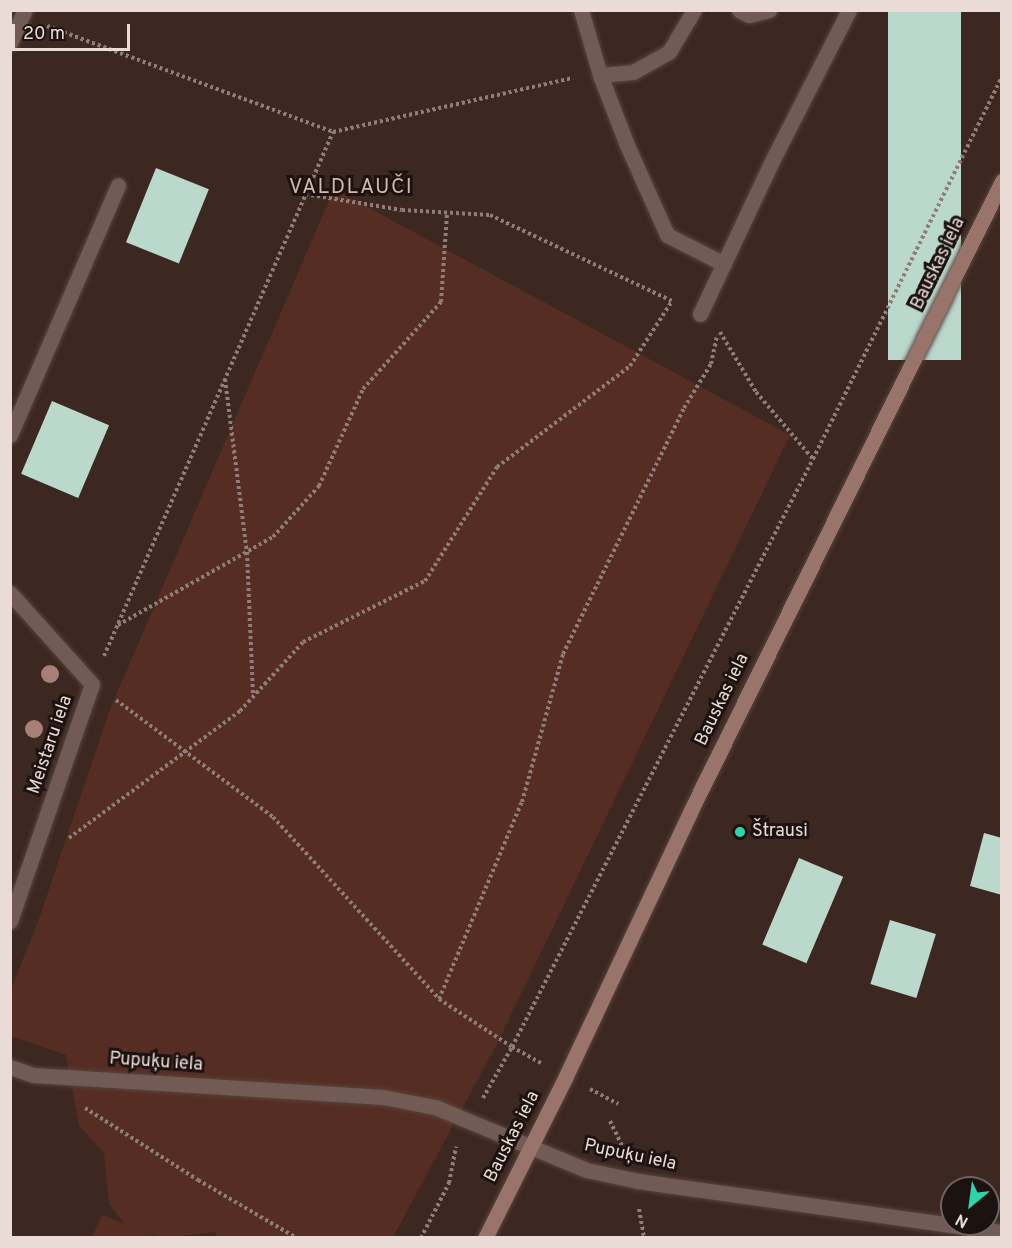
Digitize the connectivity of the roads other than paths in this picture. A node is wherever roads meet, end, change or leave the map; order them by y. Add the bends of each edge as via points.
1 (581, 10) edge
2 (694, 10) edge
3 (738, 10) edge
4 (769, 10) edge
5 (849, 10) edge
6 (23, 14) edge
7 (10, 43) edge
8 (600, 75) junction
9 (1002, 181) edge
10 (118, 185) dead end
11 (724, 264) junction
12 (700, 314) road end
13 (10, 435) edge
14 (10, 593) edge
15 (10, 921) edge
16 (10, 1066) edge
17 (529, 1146) junction
18 (1002, 1232) edge
19 (485, 1238) edge

1 - 8 street
2 - 8 street via 669,52 633,72
3 - 4 street via 749,15
5 - 11 street
6 - 7 street
8 - 11 street via 668,236
9 - 17 main road, Bauskas iela
10 - 13 street
11 - 12 street
14 - 15 street, Meistaru iela via 92,684
16 - 17 street, Pupuķu iela via 33,1075 382,1097 435,1107
17 - 18 street, Pupuķu iela via 586,1170 638,1181
17 - 19 main road, Bauskas iela

